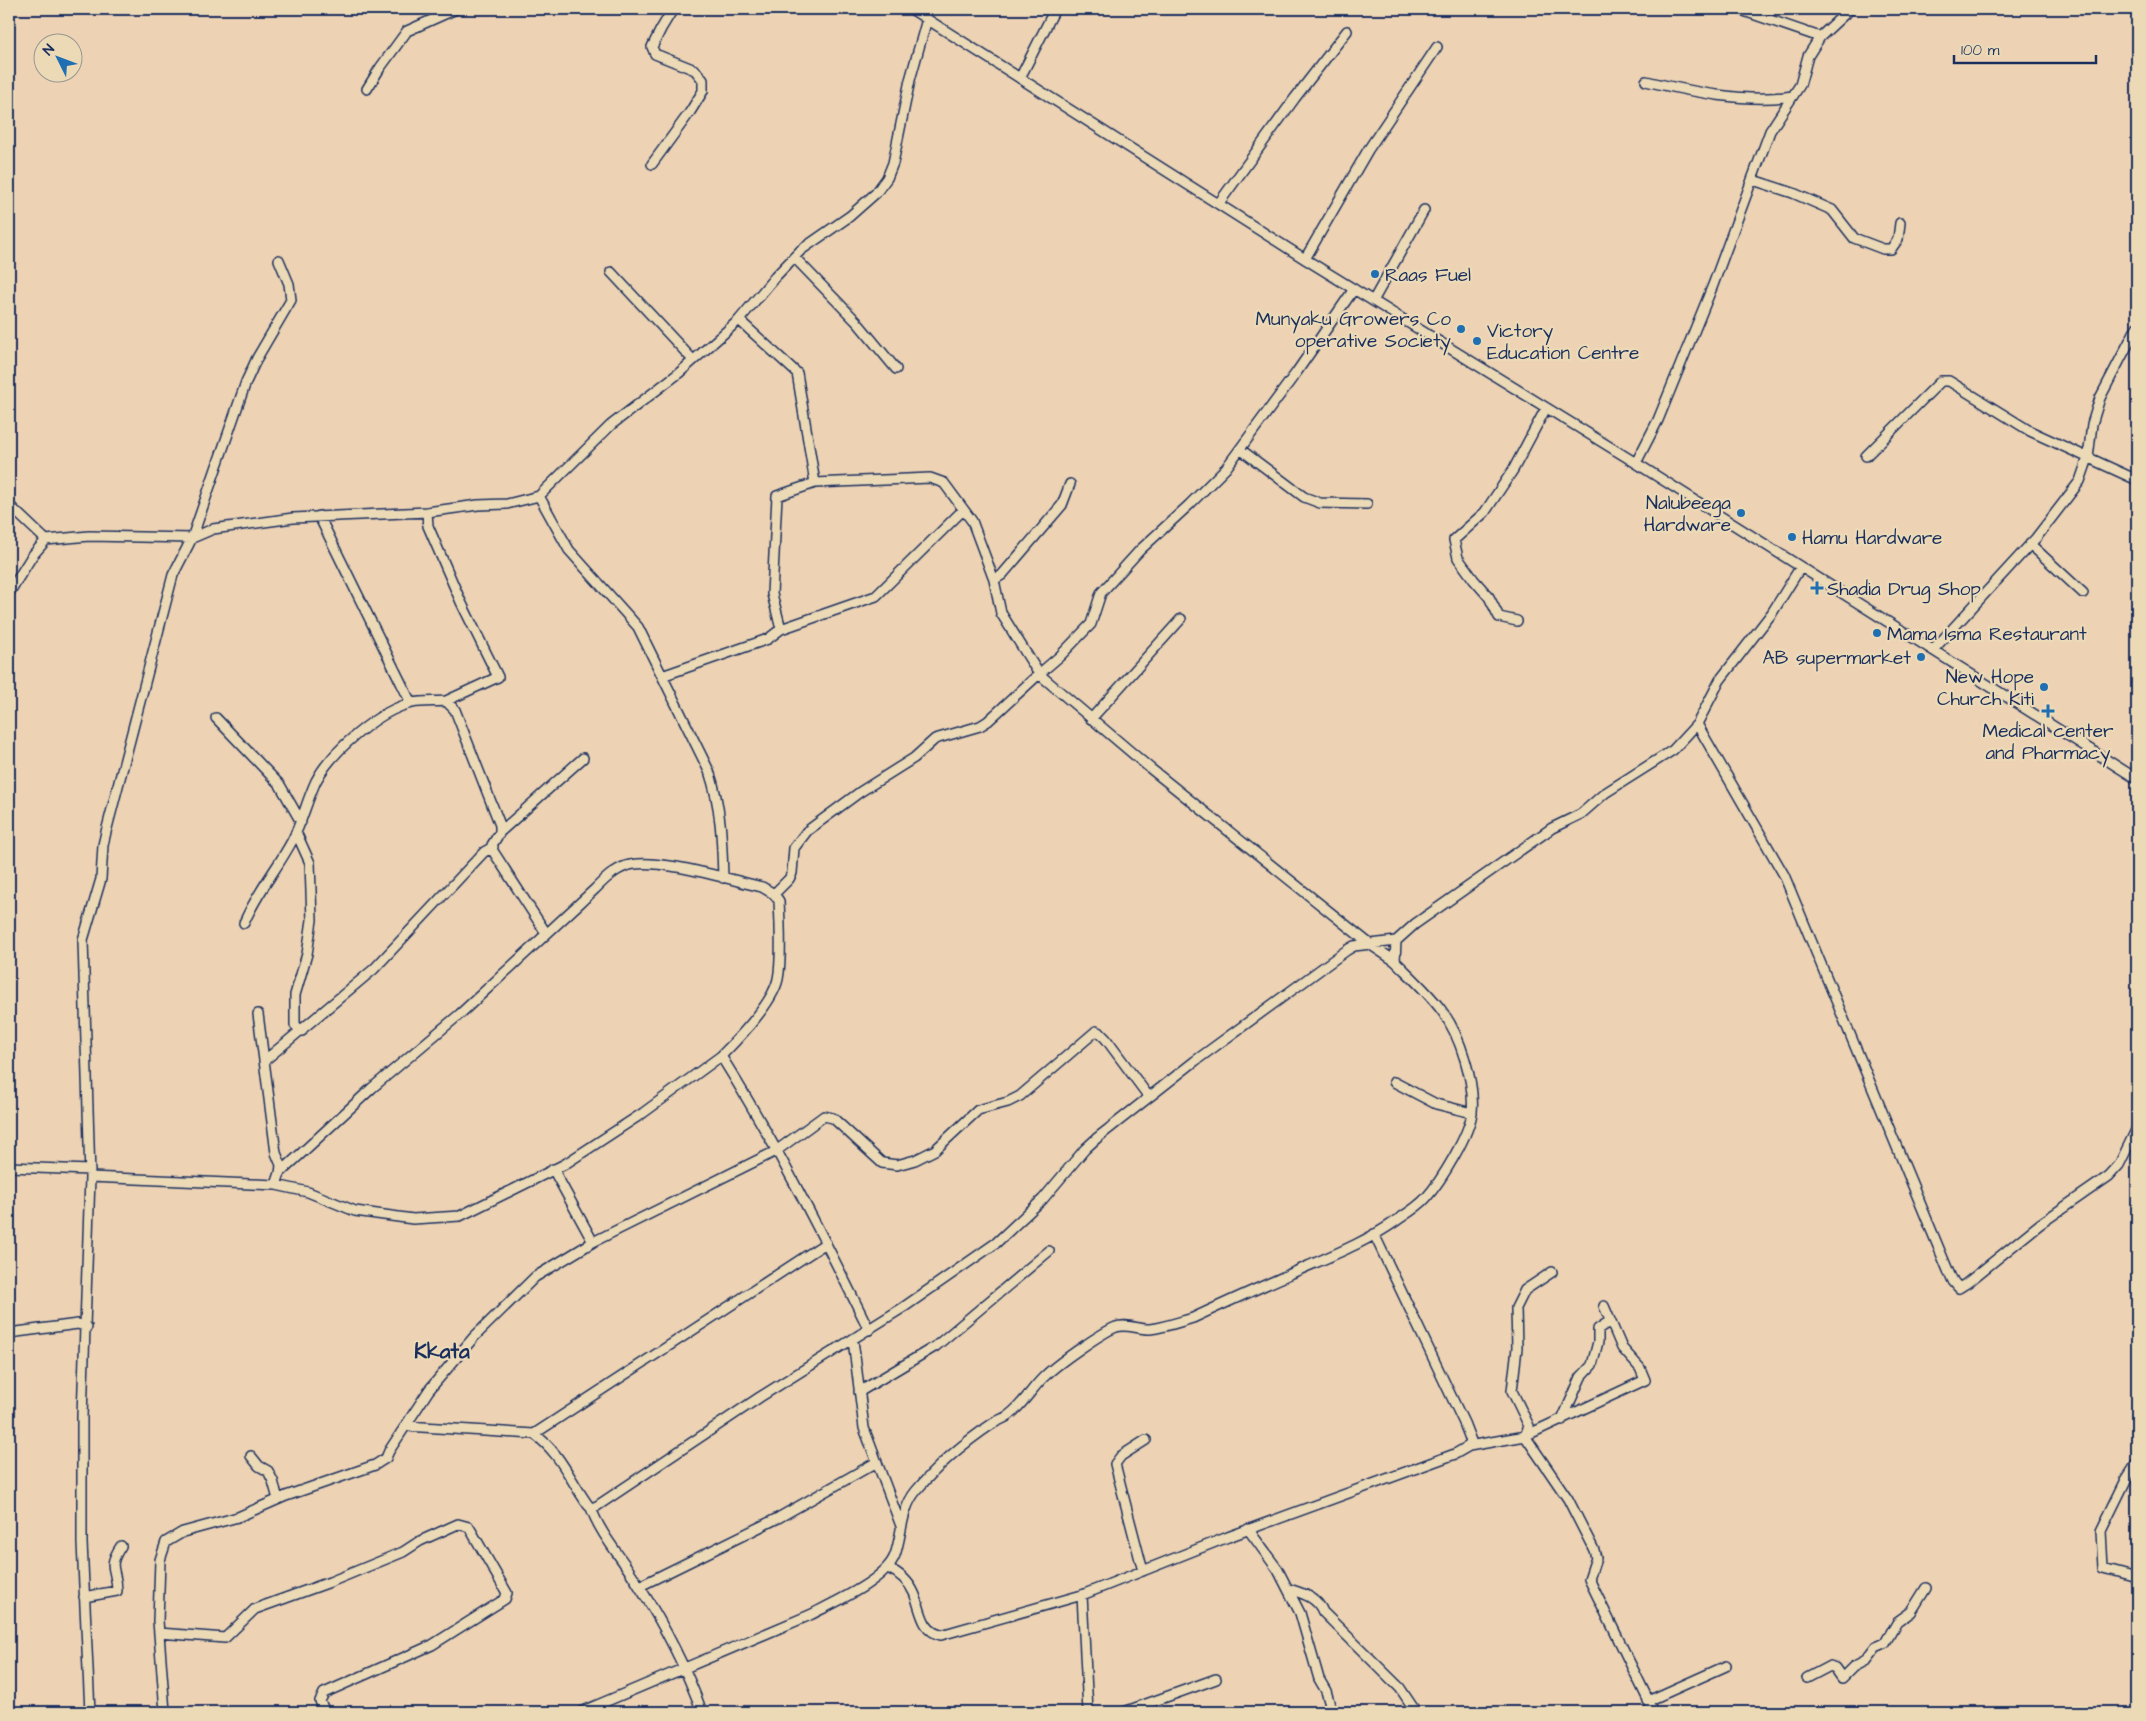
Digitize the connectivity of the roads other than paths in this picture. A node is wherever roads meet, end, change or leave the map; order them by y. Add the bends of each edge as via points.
1 (456, 9) edge
2 (673, 9) edge
3 (911, 9) edge
4 (1055, 9) edge
5 (1738, 9) edge
6 (1850, 9) edge
7 (927, 19) junction
8 (1347, 31) dead end
9 (1820, 37) junction
10 (1437, 47) dead end
11 (1020, 78) junction
12 (1646, 81) dead end
13 (367, 89) dead end
14 (1793, 96) junction
15 (652, 164) dead end
16 (1753, 180) junction
17 (1219, 203) junction
18 (1424, 210) dead end
19 (1900, 223) dead end
20 (794, 257) junction
21 (1305, 259) junction
22 (279, 260) dead end
23 (611, 272) dead end
24 (1354, 289) junction
25 (1373, 301) junction
26 (739, 320) junction
27 (2137, 327) edge
28 (693, 360) junction
29 (896, 369) dead end
30 (1546, 408) junction
31 (1240, 449) junction
32 (1866, 456) dead end
33 (2088, 458) junction
34 (1636, 463) junction
35 (2137, 480) edge
36 (815, 483) junction
37 (1070, 484) dead end
38 (539, 496) junction
39 (1367, 504) dead end
40 (9, 505) edge
41 (963, 510) junction
42 (427, 512) junction
43 (319, 516) junction
44 (192, 538) junction
45 (46, 540) junction
46 (2030, 544) junction
47 (1800, 568) junction
48 (994, 580) junction
49 (9, 593) edge
50 (2083, 593) dead end
51 (1181, 618) dead end
52 (1516, 622) dead end
53 (781, 629) junction
54 (1934, 650) junction
55 (1039, 674) junction
56 (662, 676) junction
57 (446, 701) junction
58 (411, 704) junction
59 (216, 718) dead end
60 (1091, 719) junction
61 (1697, 724) junction
62 (583, 758) dead end
63 (2137, 779) edge
64 (301, 822) junction
65 (296, 832) junction
66 (500, 832) junction
67 (493, 847) junction
68 (724, 878) junction
69 (774, 894) junction
70 (244, 923) dead end
71 (546, 933) junction
72 (1396, 941) junction
73 (1371, 946) junction
74 (1395, 961) junction
75 (258, 1014) dead end
76 (302, 1031) junction
77 (721, 1056) junction
78 (264, 1061) junction
79 (1394, 1082) dead end
80 (1149, 1097) junction
81 (1472, 1113) junction
82 (2137, 1128) edge
83 (776, 1151) junction
84 (9, 1167) edge
85 (553, 1170) junction
86 (90, 1174) junction
87 (280, 1174) junction
88 (276, 1185) junction
89 (1374, 1234) junction
90 (593, 1242) junction
91 (826, 1243) junction
92 (1048, 1252) dead end
93 (1552, 1272) dead end
94 (1604, 1306) dead end
95 (1610, 1321) junction
96 (86, 1327) junction
97 (869, 1330) junction
98 (9, 1333) edge
99 (853, 1340) junction
100 (859, 1392) junction
101 (1562, 1420) junction
102 (406, 1426) junction
103 (534, 1434) junction
104 (1525, 1436) junction
105 (1146, 1440) dead end
106 (1469, 1446) junction
107 (251, 1456) dead end
108 (877, 1462) junction
109 (2137, 1463) edge
110 (278, 1499) junction
111 (591, 1508) junction
112 (901, 1526) junction
113 (1248, 1529) junction
114 (121, 1546) dead end
115 (888, 1568) junction
116 (1142, 1571) junction
117 (2137, 1577) edge
118 (640, 1586) junction
119 (1926, 1588) dead end
120 (1289, 1589) junction
121 (1082, 1595) junction
122 (84, 1597) junction
123 (159, 1633) junction
124 (1726, 1666) dead end
125 (685, 1669) junction
126 (1807, 1678) dead end
127 (1216, 1679) dead end
128 (1648, 1701) junction
129 (90, 1712) edge
130 (165, 1712) edge
131 (325, 1712) edge
132 (581, 1712) edge
133 (702, 1712) edge
134 (1088, 1712) edge
135 (1124, 1712) edge
136 (1332, 1712) edge
137 (1416, 1712) edge
138 (1654, 1712) edge

1 - 13 street via 407,31
2 - 15 street via 652,47 655,54 695,70 703,80 703,91
3 - 7 street
4 - 11 street
5 - 9 street
6 - 9 street
7 - 11 street
7 - 20 street via 887,178 863,206
8 - 17 street via 1294,98
9 - 14 street via 1808,56 1800,85
10 - 21 street via 1368,150
11 - 17 street
12 - 14 street via 1682,90 1758,99
14 - 16 street via 1770,131
16 - 19 street via 1832,210 1854,238 1883,249 1891,250 1898,239
16 - 34 street via 1658,420
17 - 21 street
18 - 25 street
20 - 26 street
20 - 29 street via 857,322
21 - 24 street
22 - 44 street via 290,284 291,300 246,382
23 - 28 street
24 - 25 street
24 - 31 street
25 - 30 street
26 - 28 street
26 - 36 street via 798,373
27 - 33 street via 2100,398 2092,424
28 - 38 street via 611,424
30 - 34 street
30 - 52 street via 1513,470 1484,512 1454,540 1458,558 1489,597 1499,616
31 - 39 street via 1304,497 1320,503
31 - 55 street via 1226,468 1140,550 1101,593 1090,624
32 - 33 street via 1941,381 1949,381 2030,431
33 - 35 street
33 - 46 street via 2080,481
34 - 47 street
36 - 41 street via 930,478 944,483
36 - 53 street via 777,496 772,594
37 - 48 street via 1062,505 1031,538 1016,560
38 - 42 street via 508,504
38 - 56 street via 569,550 638,627
40 - 45 street
41 - 48 street via 972,521
41 - 53 street via 876,596
42 - 43 street
42 - 57 street via 431,534 498,677
43 - 44 street via 213,529
43 - 58 street
44 - 45 street via 89,536
44 - 86 street via 172,575 106,832 101,879 83,940
45 - 49 street
46 - 50 street
46 - 54 street
47 - 54 street
47 - 61 street via 1772,613 1720,680
48 - 55 street via 1001,613
51 - 60 street
53 - 56 street via 768,639
54 - 63 street
55 - 60 street
55 - 69 street via 988,721 929,742 914,758 807,831 794,848 789,879
56 - 68 street via 716,791
57 - 58 street
57 - 66 street via 455,710
58 - 64 street via 382,718 347,742 330,760 317,780
59 - 64 street via 280,785
60 - 73 street
61 - 72 street via 1673,750 1605,793 1581,814 1552,828 1415,924
61 - 82 street via 1784,875 1948,1270 1959,1288 2040,1224 2109,1176 2119,1165
62 - 66 street
64 - 65 street
65 - 70 street
65 - 76 street via 310,863 312,920 307,954 295,995 295,1025
66 - 67 street
67 - 71 street
67 - 76 street via 484,852 374,969
68 - 69 street via 762,887
68 - 71 street via 681,868 646,864 625,866 606,878
69 - 77 street via 780,901 778,980 756,1016
71 - 87 street
72 - 73 street
72 - 74 street
73 - 74 street
73 - 80 street via 1354,946 1346,950
74 - 81 street via 1426,991 1453,1030 1468,1072
75 - 78 street
76 - 78 street
77 - 83 street
77 - 85 street via 644,1113
78 - 87 street
79 - 81 street via 1436,1104
80 - 83 street via 1106,1039 1096,1032 1020,1096 978,1110 934,1150 915,1160 897,1165 882,1163 829,1116 818,1118
80 - 97 street via 1085,1149 1043,1199 996,1243
81 - 89 street via 1464,1137 1445,1172 1425,1198
83 - 90 street
83 - 91 street
84 - 86 street
85 - 88 street via 474,1210 439,1219 355,1211 308,1192
85 - 90 street
86 - 88 street
86 - 96 street
87 - 88 street
89 - 106 street via 1464,1423 1471,1441
89 - 112 street via 1194,1318 1147,1329 1118,1326 1101,1334 1048,1373 1021,1405 960,1448 923,1483 909,1502
90 - 102 street via 536,1276 474,1337 429,1390
91 - 97 street
91 - 103 street
92 - 100 street via 936,1346
93 - 104 street via 1525,1290 1516,1308 1517,1348 1512,1391 1529,1426
94 - 95 street
95 - 101 street via 1598,1329 1592,1364 1581,1377
95 - 101 street via 1622,1348 1640,1368 1645,1380
96 - 98 street via 78,1324
96 - 122 street via 82,1416
97 - 99 street
99 - 100 street
99 - 111 street
100 - 108 street via 864,1428
101 - 104 street
102 - 103 street
102 - 110 street via 386,1458 375,1465
103 - 111 street via 546,1442 559,1458 577,1491
104 - 106 street
104 - 128 street via 1568,1499 1594,1550 1596,1558 1589,1580
105 - 116 street via 1121,1456 1115,1464
106 - 113 street via 1455,1454
107 - 110 street via 268,1472
108 - 112 street
108 - 118 street via 778,1518
109 - 117 street via 2101,1531 2102,1568
110 - 123 street via 238,1517 183,1532 166,1542 160,1560
111 - 118 street
112 - 115 street via 895,1556
113 - 116 street
113 - 120 street
114 - 122 street via 112,1560 117,1590
115 - 121 street via 900,1575 914,1592 928,1628 941,1635
115 - 125 street via 846,1597
116 - 121 street
118 - 125 street
119 - 126 street via 1911,1612 1897,1622 1885,1643 1876,1647 1866,1660 1842,1678 1830,1666
120 - 136 street
120 - 137 street via 1319,1603 1323,1612 1400,1688
121 - 134 street
122 - 129 street
123 - 130 street
123 - 131 street via 226,1638 255,1609 403,1552 458,1524 469,1527 507,1593 505,1599 432,1645 324,1693 320,1701
124 - 128 street
125 - 132 street
125 - 133 street
127 - 135 street
128 - 138 street

